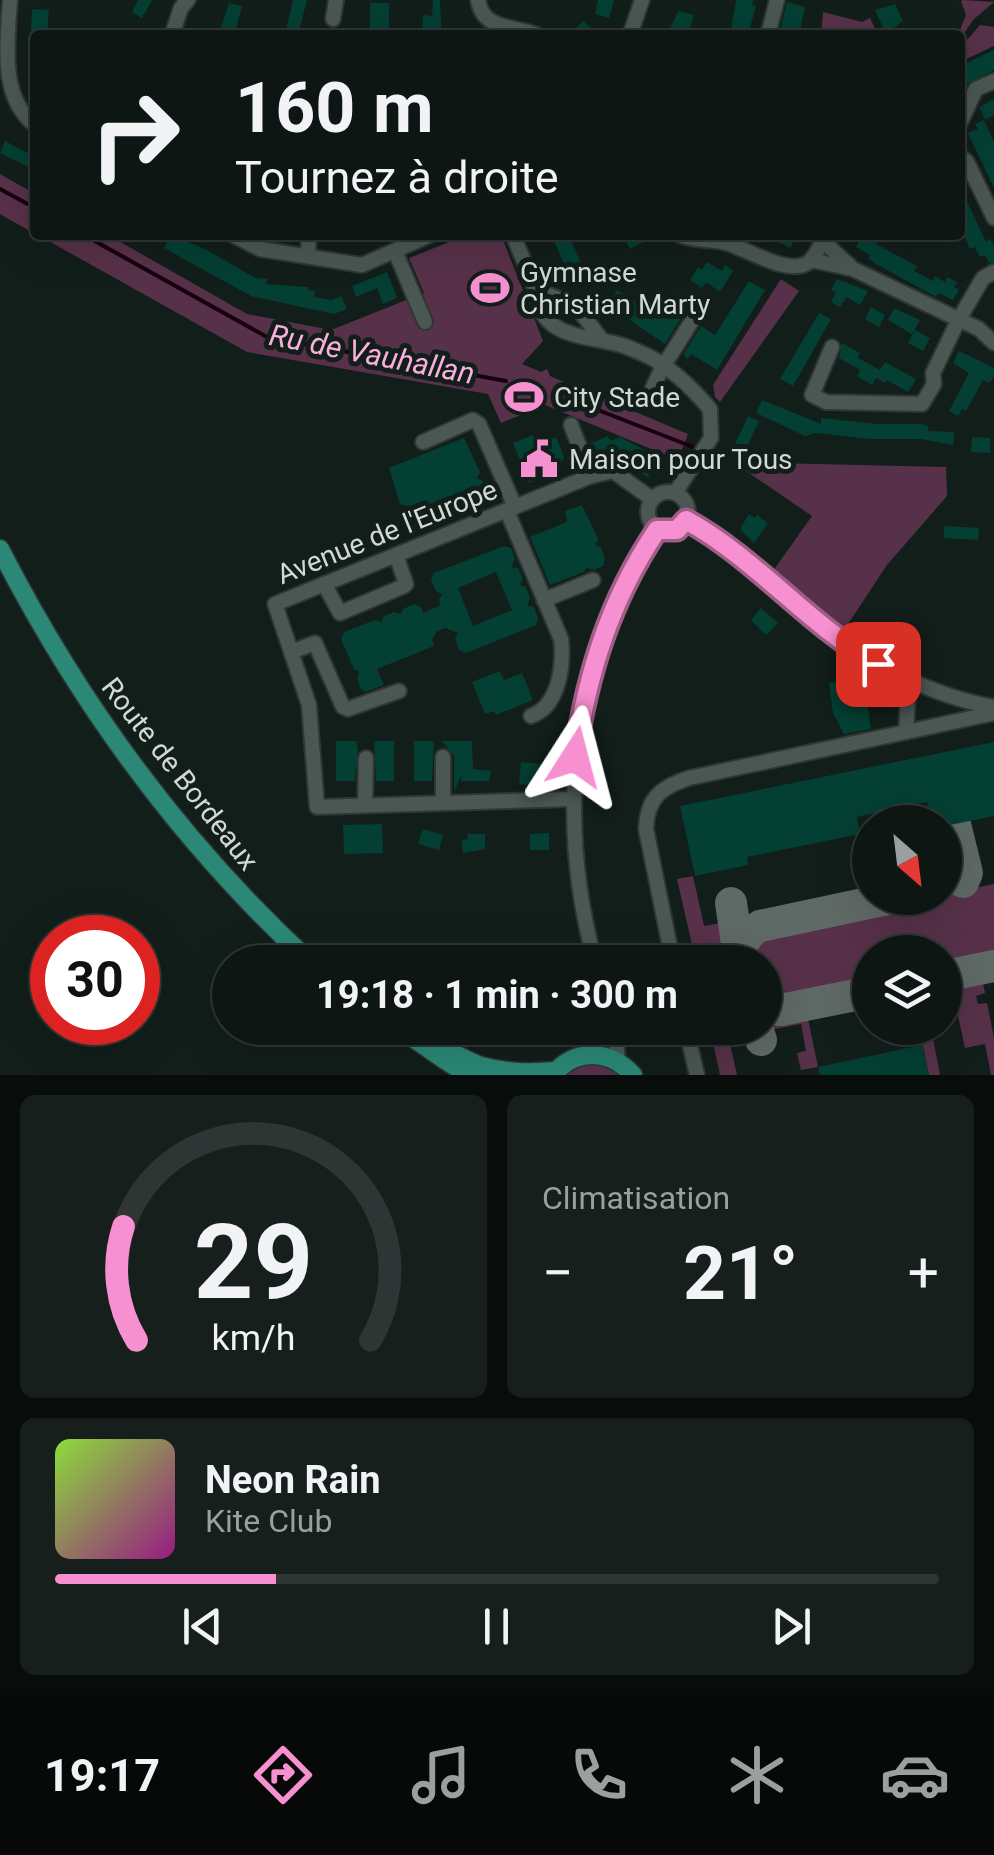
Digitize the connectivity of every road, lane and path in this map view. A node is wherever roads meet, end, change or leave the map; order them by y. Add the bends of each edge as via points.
1 (10, 0) edge
2 (188, 0) edge
3 (336, 0) edge
4 (478, 0) edge
5 (642, 0) edge
6 (777, 0) edge
7 (334, 19) dead end
8 (174, 30) edge
9 (517, 30) edge
10 (632, 30) edge
11 (769, 30) edge
12 (994, 81) edge
13 (965, 113) edge
14 (30, 121) edge
15 (965, 160) edge
16 (994, 218) edge
17 (243, 240) edge
18 (309, 240) edge
19 (419, 240) edge
20 (515, 240) edge
21 (696, 240) edge
22 (823, 240) edge
23 (826, 240) edge
24 (395, 251) junction
25 (308, 256) junction
26 (812, 260) junction
27 (853, 269) junction
28 (994, 272) edge
29 (536, 290) junction
30 (702, 305) dead end
31 (958, 321) junction
32 (425, 322) dead end
33 (602, 340) junction
34 (994, 343) edge
35 (832, 347) dead end
36 (664, 366) junction
37 (648, 400) dead end
38 (571, 425) dead end
39 (423, 442) dead end
40 (591, 476) junction
41 (675, 493) junction
42 (652, 499) junction
43 (511, 509) junction
44 (686, 520) junction
45 (657, 530) junction
46 (0, 548) edge
47 (396, 555) junction
48 (592, 580) dead end
49 (324, 584) junction
50 (544, 600) junction
51 (291, 652) junction
52 (909, 677) junction
53 (399, 691) dead end
54 (994, 710) edge
55 (532, 716) dead end
56 (906, 732) junction
57 (443, 757) dead end
58 (366, 758) dead end
59 (572, 800) junction
60 (443, 803) junction
61 (366, 805) junction
62 (292, 945) edge
63 (590, 945) edge
64 (670, 945) edge
65 (426, 1045) edge
66 (593, 1045) edge
67 (617, 1045) edge
68 (690, 1045) edge
69 (434, 1050) junction
70 (587, 1054) junction
71 (618, 1061) junction
72 (555, 1073) edge
73 (470, 1075) edge
74 (633, 1075) edge
75 (696, 1075) edge

1 - 14 street via 3,87 11,106
2 - 8 street
3 - 7 street
4 - 9 street via 492,24
5 - 10 street
6 - 11 street
12 - 13 street via 976,90
15 - 16 street
17 - 25 street
18 - 25 street
19 - 24 street
20 - 29 street
21 - 26 street via 729,243 755,257 798,266
22 - 26 street
23 - 27 street
24 - 25 street via 362,266
24 - 32 street
26 - 27 street
27 - 31 street
28 - 31 street via 983,278
29 - 33 street via 575,305
29 - 33 street via 558,328
30 - 36 street
31 - 34 street
31 - 35 street via 922,404 826,402 812,395
33 - 36 street
36 - 37 street
36 - 41 street via 699,396 712,420 708,444
38 - 40 street
39 - 43 street via 473,420 479,424
40 - 42 street via 614,471
40 - 43 street, Avenue de l'Europe
41 - 42 street
41 - 44 street via 688,507
42 - 45 street via 648,514
43 - 47 street, Avenue de l'Europe
43 - 50 street
44 - 45 street via 677,530
44 - 52 street via 846,646
45 - 59 street via 615,603 594,658
46 - 62 main road, Route de Bordeaux via 122,753 190,840
47 - 49 street, Avenue de l'Europe
47 - 49 street via 406,584 340,613
48 - 50 street
49 - 51 street, Avenue de l'Europe via 275,604
50 - 55 street via 564,659 551,702
51 - 53 street via 315,643 342,707
51 - 61 street, Avenue de l'Europe via 309,705 316,807
52 - 54 street
52 - 56 street
54 - 56 street
56 - 64 street via 689,778 658,792 646,829
57 - 60 street
58 - 61 street
59 - 60 street
59 - 63 street via 578,888
60 - 61 street
65 - 69 main road
66 - 70 street
67 - 71 street
68 - 75 street
69 - 72 main road via 522,1074
69 - 73 main road
70 - 71 main road
70 - 72 main road
71 - 74 main road

